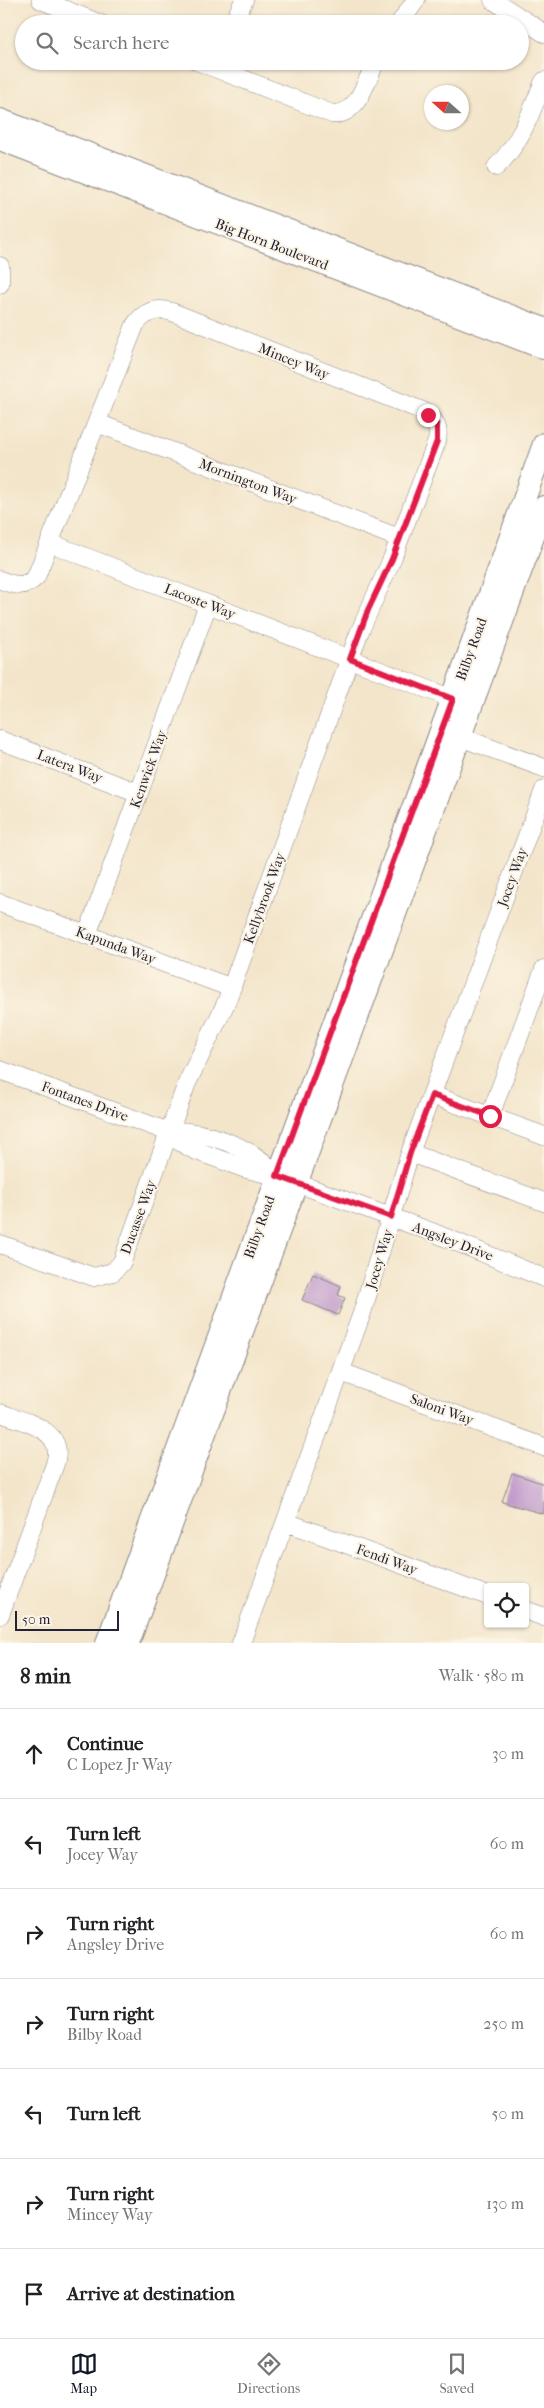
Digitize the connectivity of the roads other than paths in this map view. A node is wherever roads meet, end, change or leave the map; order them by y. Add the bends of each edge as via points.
1 (41, 0) edge
2 (244, 0) edge
3 (416, 0) edge
4 (501, 2) edge
5 (74, 6) edge
6 (88, 15) edge
7 (237, 15) edge
8 (405, 15) edge
9 (519, 15) edge
10 (529, 22) edge
11 (544, 33) edge
12 (230, 70) edge
13 (372, 70) edge
14 (544, 81) edge
15 (0, 120) edge
16 (0, 139) edge
17 (496, 167) dead end
18 (0, 266) edge
19 (0, 284) edge
20 (544, 329) edge
21 (544, 348) edge
22 (97, 422) junction
23 (544, 444) edge
24 (544, 507) edge
25 (399, 538) junction
26 (50, 544) junction
27 (0, 580) edge
28 (208, 604) junction
29 (350, 659) junction
30 (453, 699) junction
31 (460, 737) junction
32 (0, 740) edge
33 (544, 768) edge
34 (544, 790) edge
35 (139, 792) junction
36 (0, 903) edge
37 (87, 935) junction
38 (544, 969) edge
39 (232, 988) junction
40 (0, 1070) edge
41 (432, 1095) junction
42 (490, 1116) junction
43 (169, 1132) junction
44 (544, 1136) edge
45 (410, 1153) junction
46 (287, 1180) junction
47 (544, 1202) edge
48 (391, 1217) junction
49 (0, 1244) edge
50 (544, 1278) edge
51 (341, 1372) junction
52 (0, 1413) edge
53 (544, 1447) edge
54 (286, 1522) junction
55 (484, 1595) edge
56 (529, 1611) edge
57 (0, 1615) edge
58 (544, 1616) edge
59 (107, 1643) edge
60 (128, 1643) edge
61 (241, 1643) edge

1 - 5 street
2 - 7 street
3 - 8 street
4 - 9 street
5 - 6 street
10 - 11 street
12 - 13 street via 332,114 344,113 354,106
14 - 17 street via 524,130
15 - 20 main road, Big Horn Boulevard
16 - 21 main road, Big Horn Boulevard
18 - 19 street
22 - 25 street, Mornington Way
22 - 25 street, Mincey Way via 134,325 153,311 172,312 422,412 434,420 438,430 437,441
22 - 26 street, Mincey Way
23 - 30 main road, Bilby Road
24 - 31 main road, Bilby Road
25 - 29 street, Mincey Way
26 - 27 street, Mincey Way via 39,572 31,582 20,586
26 - 28 street, Lacoste Way
28 - 29 street, Lacoste Way
28 - 35 street, Kenwick Way
29 - 30 street, Lacoste Way
29 - 39 street, Kellybrook Way
30 - 46 main road, Bilby Road
31 - 33 street
31 - 46 main road, Bilby Road
32 - 35 street, Latera Way
34 - 41 street, Jocey Way
35 - 37 street, Kenwick Way
36 - 37 street, Kapunda Way
37 - 39 street, Kapunda Way
38 - 42 street
39 - 43 street, Kellybrook Way via 190,1075
40 - 43 street, Fontanes Drive
41 - 42 street
41 - 45 street, Jocey Way
42 - 44 street
43 - 46 street, Fontanes Drive via 194,1150
43 - 49 street, Ducasse Way via 122,1262 113,1272 100,1277 87,1276
45 - 47 street
45 - 48 street, Jocey Way
46 - 48 street, Angsley Drive
46 - 59 main road, Bilby Road
46 - 60 main road, Bilby Road
48 - 50 street, Angsley Drive
48 - 51 street, Jocey Way via 376,1273
51 - 53 street, Saloni Way
51 - 54 street, Jocey Way
52 - 57 street via 47,1432 57,1449 55,1464
54 - 55 street, Fendi Way
54 - 61 street, Jocey Way
56 - 58 street

